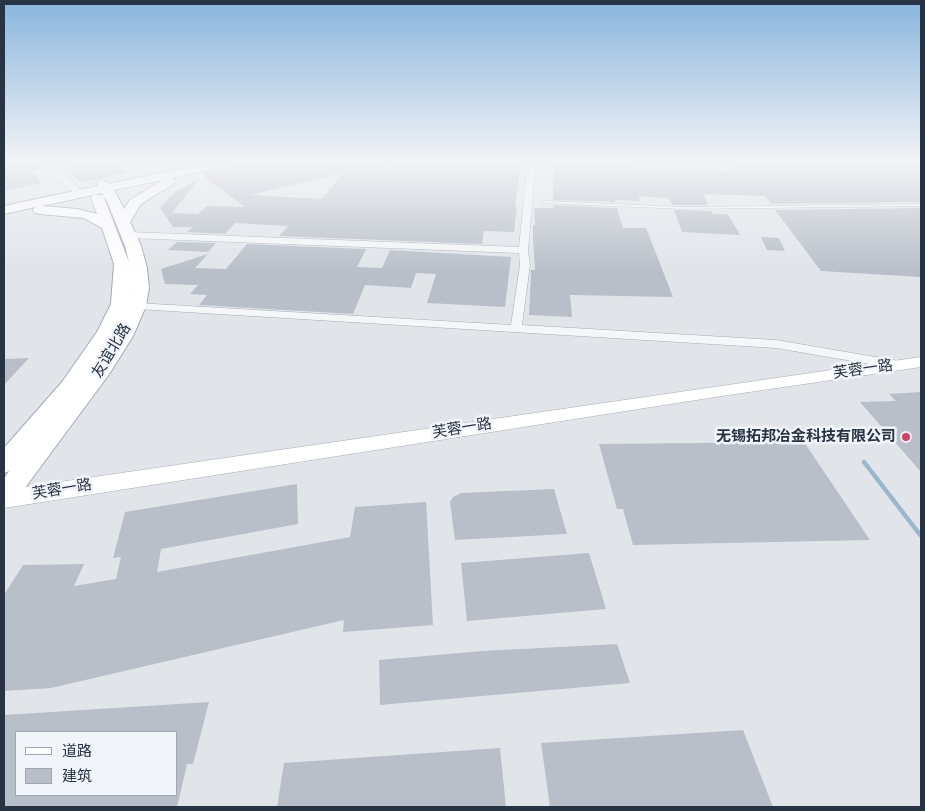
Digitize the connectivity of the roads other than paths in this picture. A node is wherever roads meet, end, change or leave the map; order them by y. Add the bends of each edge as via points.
1 (42, 198) edge
2 (56, 198) edge
3 (111, 198) edge
4 (142, 198) edge
5 (529, 198) edge
6 (543, 202) dead end
7 (4, 205) edge
8 (921, 205) edge
9 (4, 211) edge
10 (120, 227) junction
11 (524, 250) junction
12 (137, 306) junction
13 (516, 329) junction
14 (921, 352) edge
15 (921, 362) edge
16 (899, 365) junction
17 (4, 464) edge
18 (6, 491) edge

1 - 7 main road
2 - 9 main road
3 - 10 main road, 友谊北路 via 114,200
4 - 10 main road
5 - 11 street
6 - 8 lane via 684,208
9 - 10 main road via 65,211 88,215
10 - 11 street
10 - 12 main road, 友谊北路 via 139,268
10 - 17 main road, 友谊北路 via 120,304 107,332 70,387
11 - 13 street via 525,265
12 - 13 street
12 - 18 main road, 友谊北路 via 103,369
13 - 16 street via 776,344
14 - 18 street, 芙蓉一路 via 714,380
15 - 16 street, 芙蓉一路
16 - 18 street, 芙蓉一路

